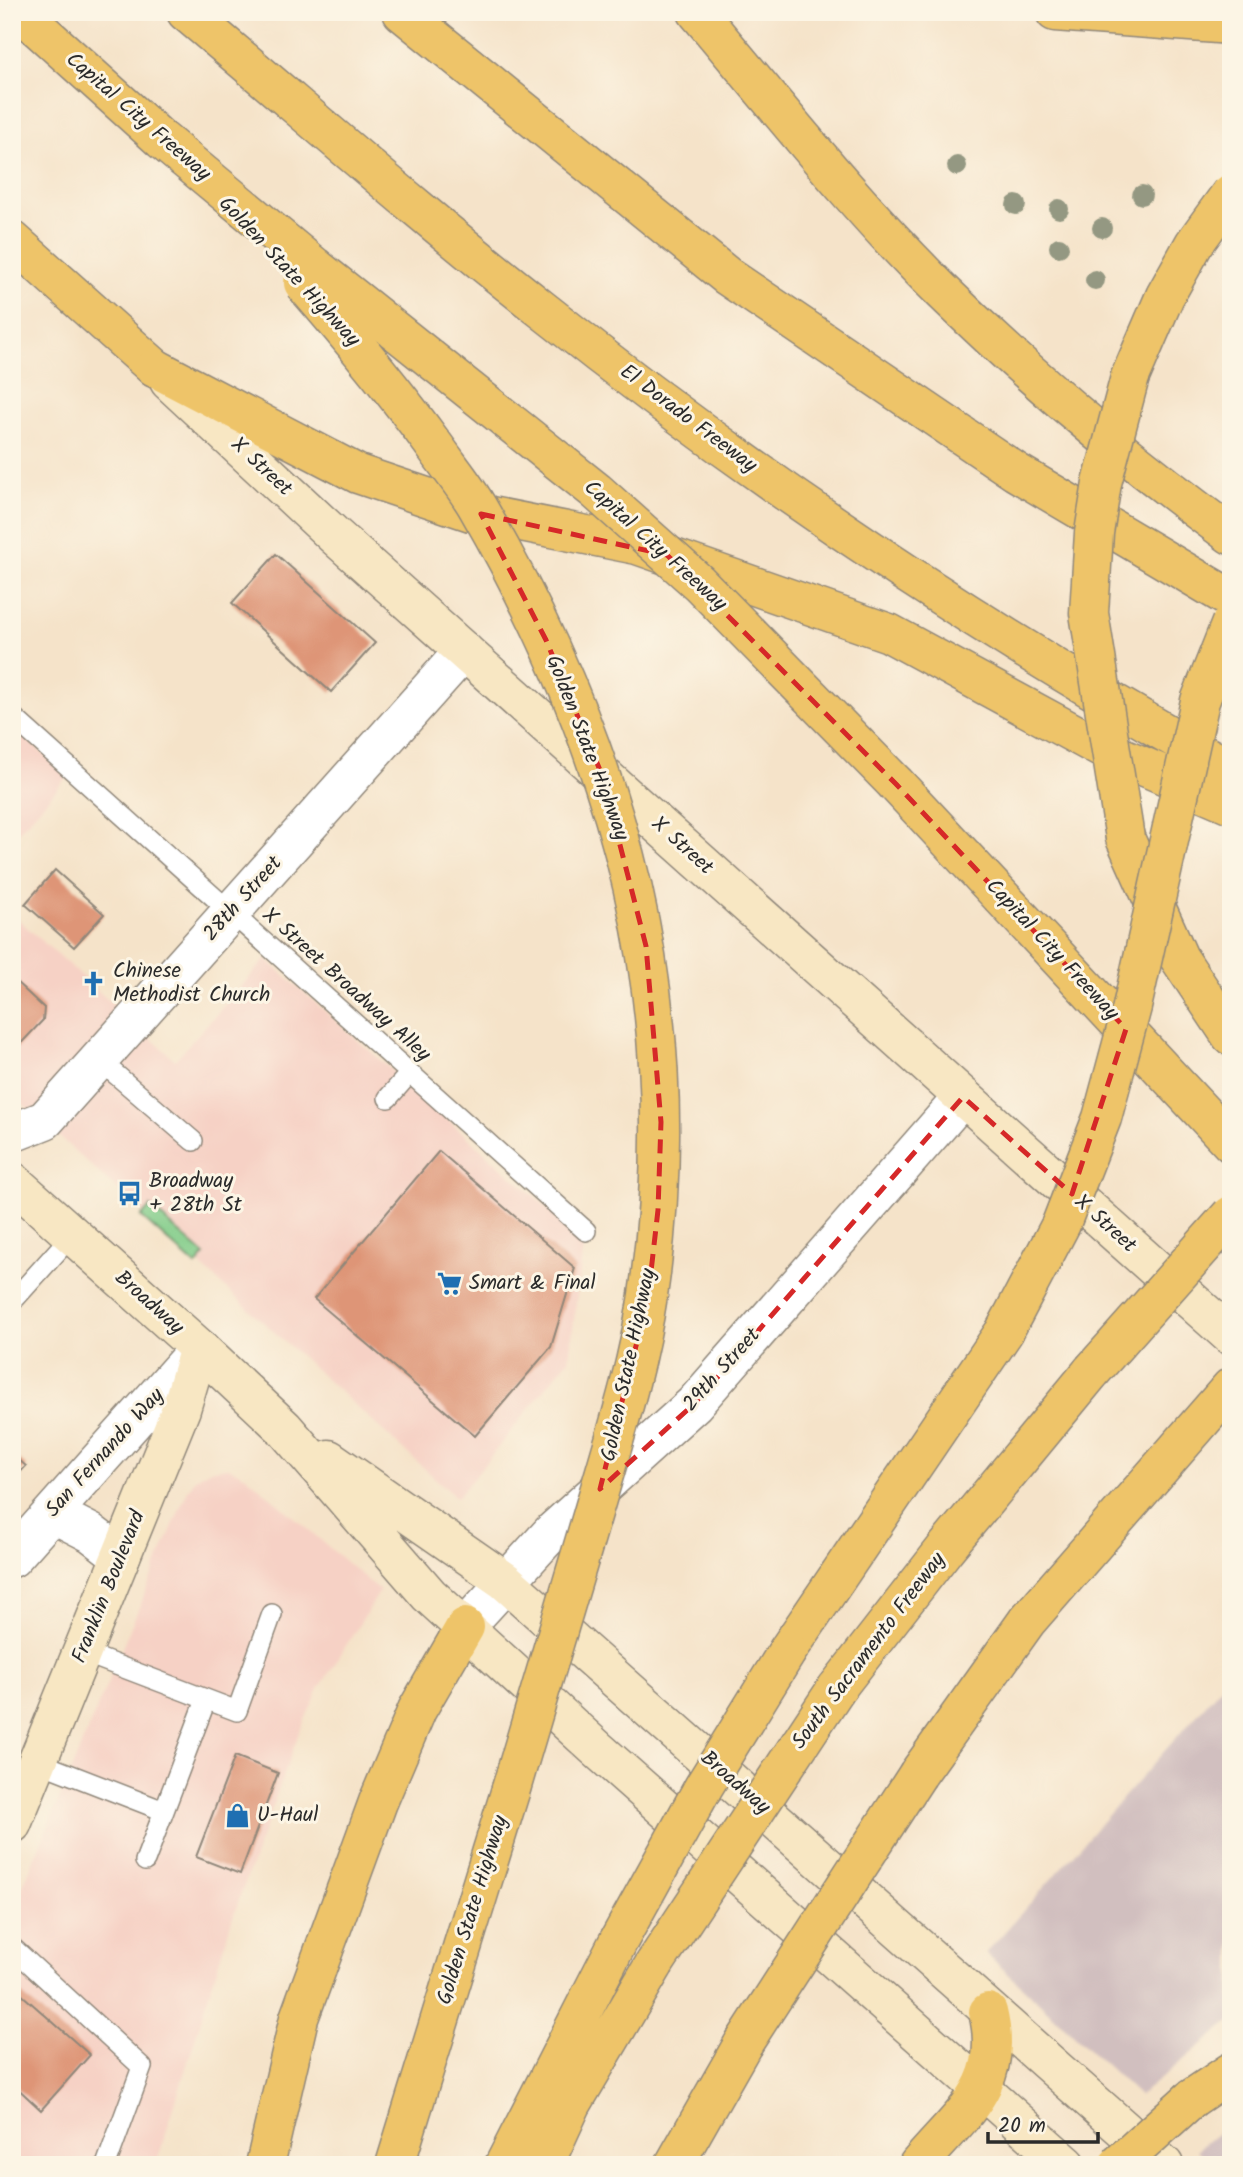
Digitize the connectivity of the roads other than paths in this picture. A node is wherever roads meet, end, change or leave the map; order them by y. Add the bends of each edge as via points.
1 (20, 12) edge
2 (186, 12) edge
3 (402, 12) edge
4 (697, 12) edge
5 (1055, 12) edge
6 (1231, 25) edge
7 (1231, 193) edge
8 (12, 240) edge
9 (309, 275) junction
10 (155, 368) junction
11 (1231, 535) edge
12 (1231, 599) edge
13 (1231, 623) edge
14 (464, 651) junction
15 (12, 716) edge
16 (1231, 770) edge
17 (1231, 804) edge
18 (230, 912) junction
19 (1231, 1036) edge
20 (99, 1060) junction
21 (410, 1073) junction
22 (963, 1097) junction
23 (388, 1098) dead end
24 (12, 1133) edge
25 (193, 1141) dead end
26 (1231, 1143) edge
27 (12, 1181) edge
28 (1231, 1215) edge
29 (586, 1231) dead end
30 (72, 1235) junction
31 (12, 1302) edge
32 (1231, 1336) edge
33 (199, 1348) junction
34 (1231, 1387) edge
35 (284, 1428) junction
36 (52, 1513) junction
37 (121, 1556) junction
38 (12, 1558) edge
39 (505, 1581) junction
40 (272, 1614) dead end
41 (465, 1627) junction
42 (82, 1653) junction
43 (206, 1700) junction
44 (38, 1762) junction
45 (164, 1811) junction
46 (12, 1824) edge
47 (145, 1861) dead end
48 (12, 1947) edge
49 (988, 2012) junction
50 (1231, 2073) edge
51 (982, 2089) junction
52 (106, 2165) edge
53 (265, 2165) edge
54 (395, 2165) edge
55 (504, 2165) edge
56 (544, 2165) edge
57 (674, 2165) edge
58 (918, 2165) edge
59 (1067, 2165) edge
60 (1118, 2165) edge
61 (1164, 2165) edge

1 - 9 main road, Capital City Freeway
2 - 16 main road, El Dorado Freeway via 540,309 810,510 1093,693
3 - 12 main road via 727,276 1016,472
4 - 11 main road via 874,219 942,291 1060,399
5 - 6 main road
7 - 19 main road, bridge via 1194,244 1165,296 1130,377 1102,483 1089,613 1125,838 1179,958
8 - 10 main road, X Street
9 - 26 main road, Capital City Freeway, bridge via 596,491 708,592 897,784
9 - 54 main road, Golden State Highway, bridge via 476,506 547,640 602,775 629,860 657,1034 661,1122 648,1298 606,1469
10 - 14 main road, X Street
10 - 17 main road via 358,474 471,512 637,545 889,634 1101,748
13 - 55 main road, bridge via 1200,701 1132,1007 1102,1118 1061,1224 1004,1332 788,1650 704,1786
14 - 18 street, 28th Street
14 - 22 main road, X Street
15 - 18 lane, X Street Broadway Alley
18 - 20 street, 28th Street
18 - 21 lane, X Street Broadway Alley via 319,1001
20 - 24 street, 28th Street via 46,1120
20 - 25 lane
21 - 23 lane
21 - 29 lane, X Street Broadway Alley
22 - 32 main road, X Street
22 - 39 street, 29th Street via 694,1404 552,1532
27 - 30 main road, Broadway
28 - 56 main road, South Sacramento Freeway, bridge via 1092,1371 836,1689 655,1963 572,2104
30 - 31 lane
30 - 33 main road, Broadway
33 - 35 main road, Broadway
33 - 36 street, San Fernando Way
33 - 37 main road, Franklin Boulevard via 181,1409
34 - 57 main road, bridge via 1027,1621 918,1774 743,2044
35 - 39 main road, Broadway
35 - 41 main road, Broadway via 429,1595
36 - 37 street via 91,1533
36 - 38 street, San Fernando Way
37 - 42 main road, Franklin Boulevard
39 - 41 street, 29th Street
39 - 49 main road, Broadway via 774,1816
40 - 43 lane via 237,1711
41 - 51 main road, Broadway
41 - 53 main road via 417,1710 374,1815 299,2018
42 - 43 lane
42 - 44 main road, Franklin Boulevard
43 - 45 lane
44 - 45 lane
44 - 46 main road, Franklin Boulevard
45 - 47 lane
48 - 52 lane via 142,2067
49 - 51 main road via 994,2038 992,2063
49 - 61 main road, Broadway
50 - 60 main road, bridge via 1191,2099
51 - 58 main road
51 - 59 main road, Broadway

